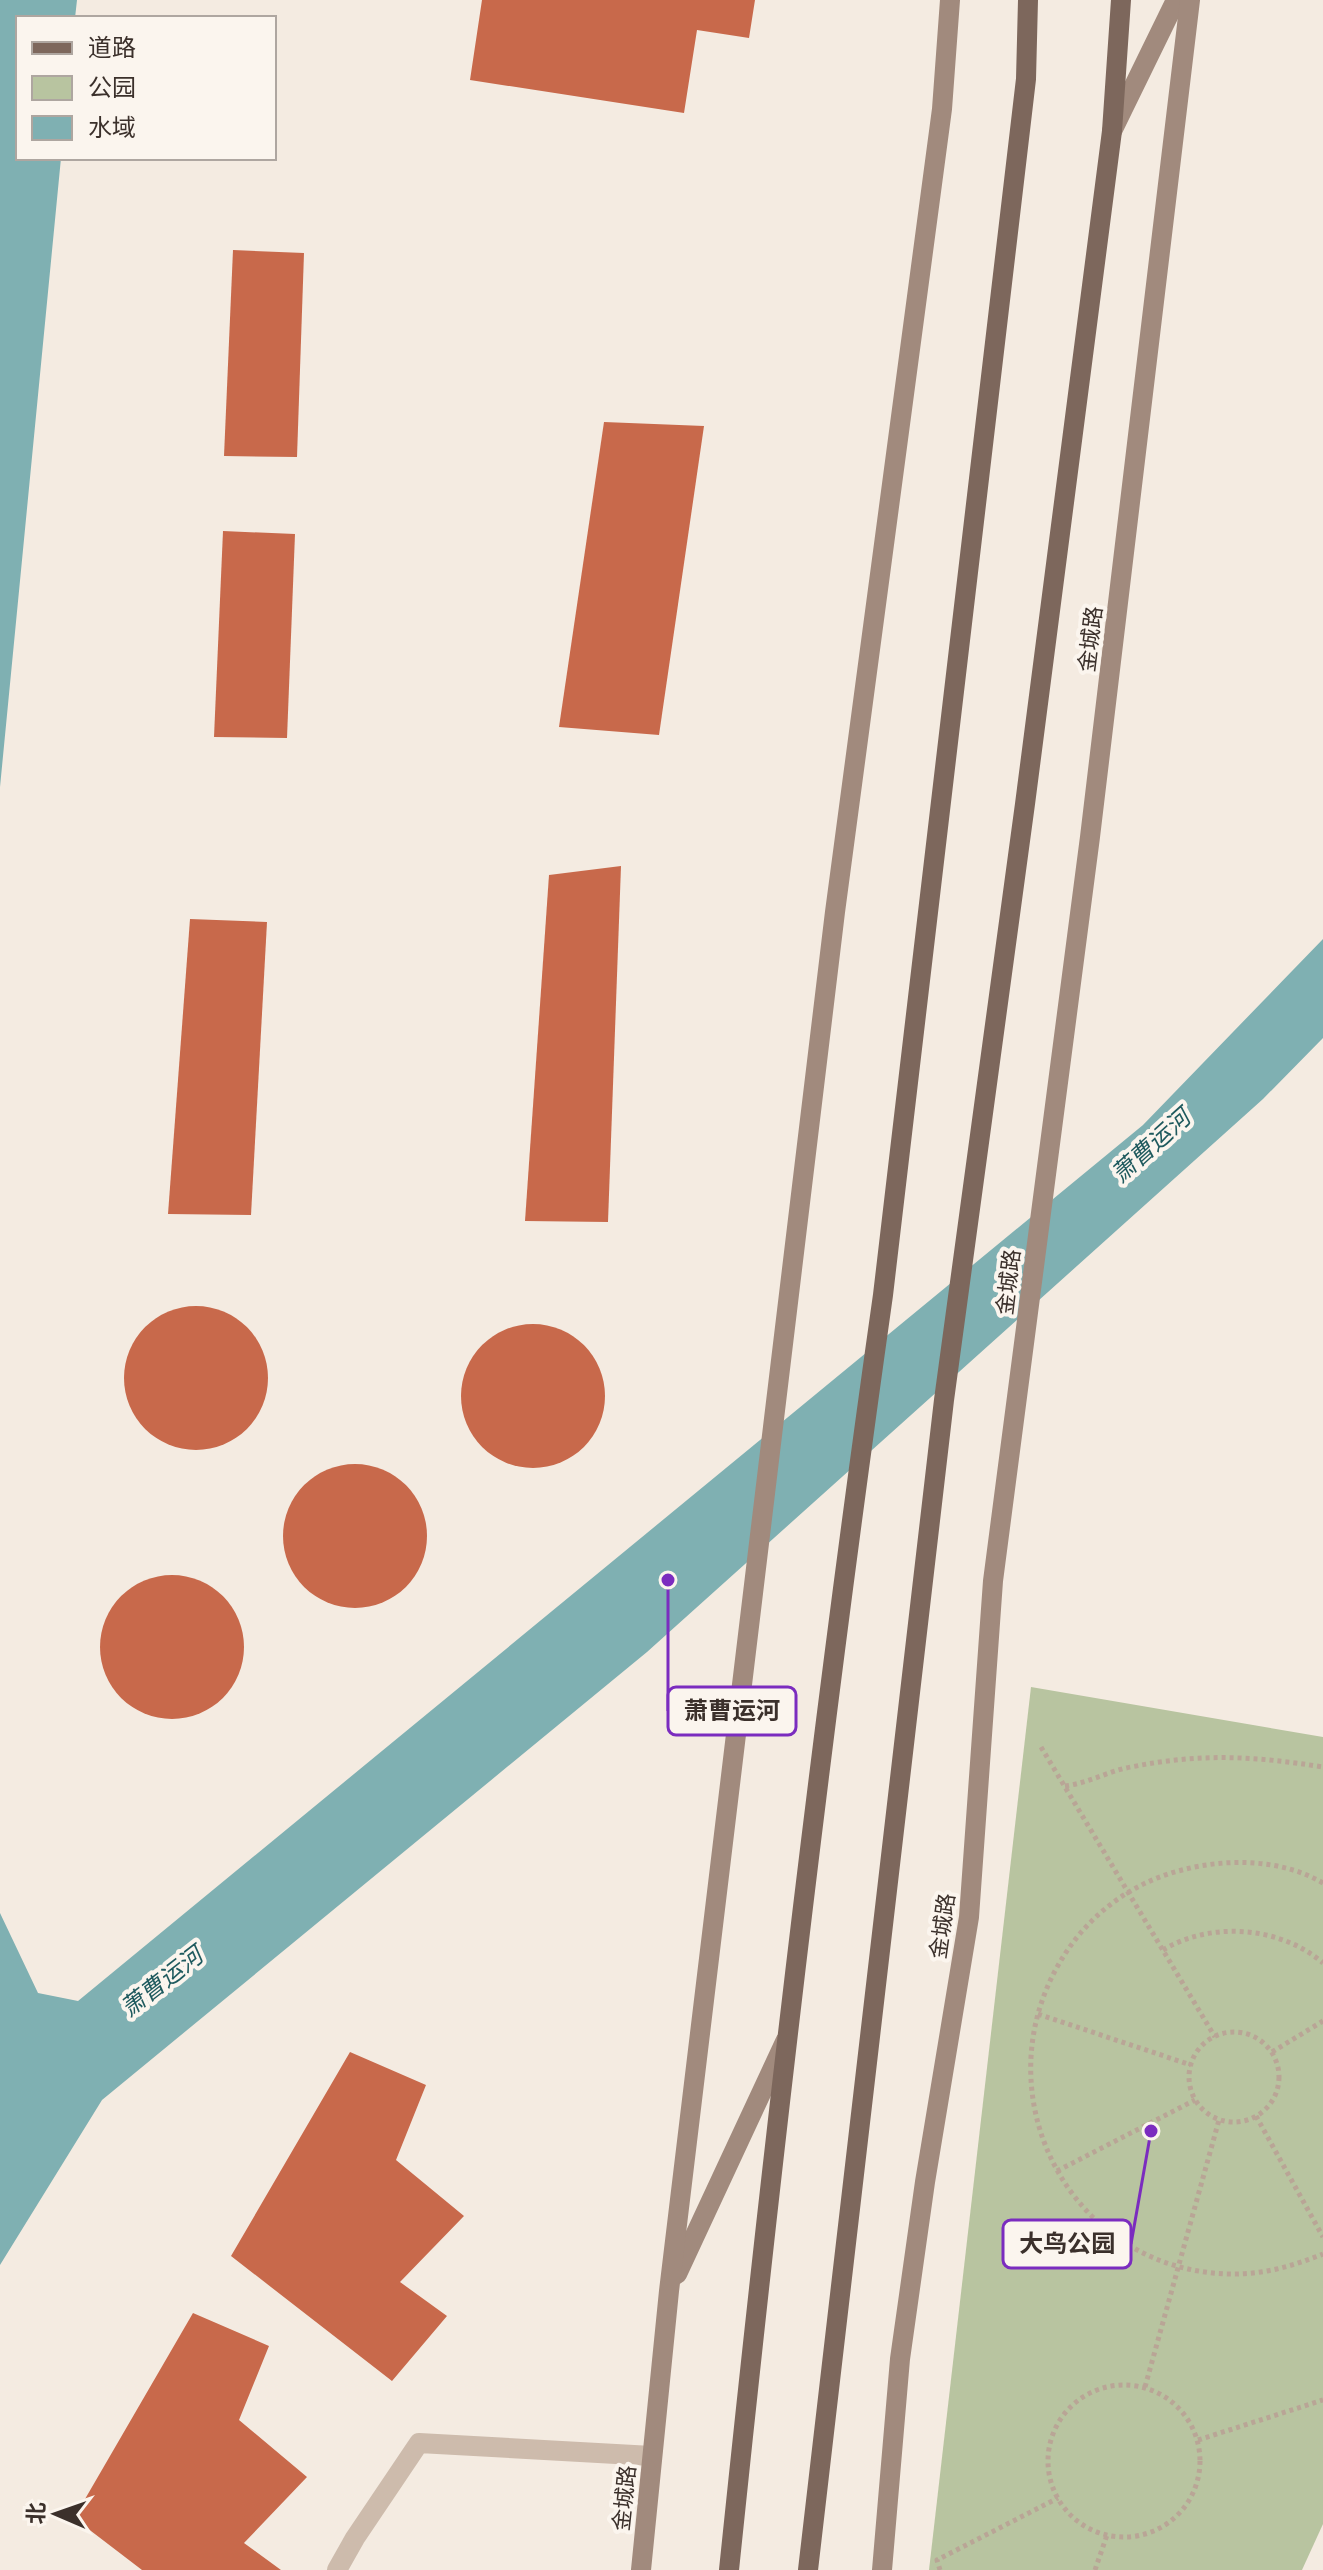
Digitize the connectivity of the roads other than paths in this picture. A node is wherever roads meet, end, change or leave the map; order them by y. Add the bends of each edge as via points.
1 (950, 0) edge
2 (1028, 0) edge
3 (1121, 0) edge
4 (1176, 0) edge
5 (1190, 0) edge
6 (1112, 131) junction
7 (789, 2035) junction
8 (669, 2291) junction
9 (652, 2456) junction
10 (337, 2570) edge
11 (641, 2570) edge
12 (729, 2570) edge
13 (808, 2570) edge
14 (882, 2570) edge

1 - 8 main road, 金城路 via 942,109 835,912
2 - 7 main road via 1026,79 883,1295
3 - 6 main road, 金城路
4 - 6 main road
5 - 14 main road, 金城路 via 1090,837 993,1581 969,1917 900,2359
6 - 13 main road, 金城路 via 944,1400
7 - 8 main road
7 - 12 main road
8 - 9 main road, 金城路
9 - 10 street via 419,2443
9 - 11 main road, 金城路

